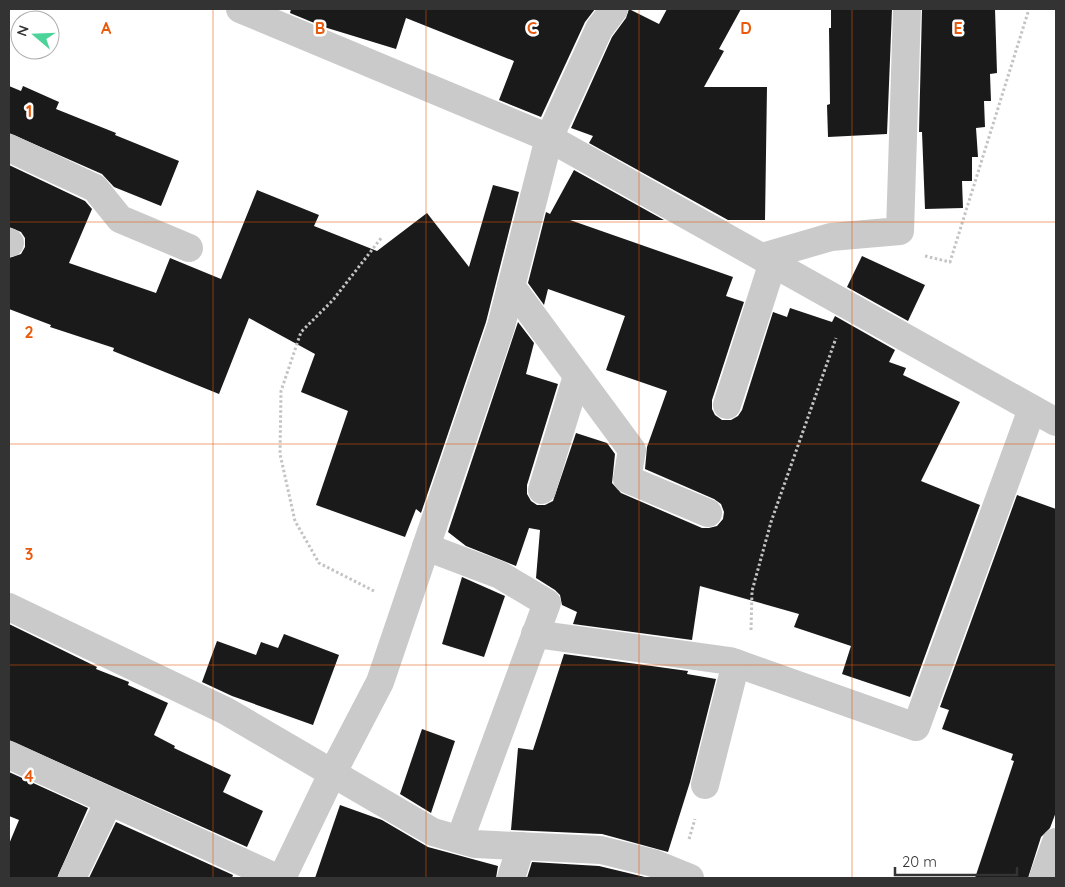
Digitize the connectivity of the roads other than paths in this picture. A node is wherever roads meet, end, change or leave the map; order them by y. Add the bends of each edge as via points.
1 (240, 9) edge
2 (614, 9) edge
3 (907, 10) edge
4 (548, 138) junction
5 (9, 148) edge
6 (189, 248) dead end
7 (767, 260) junction
8 (511, 286) junction
9 (577, 376) junction
10 (727, 405) dead end
11 (1032, 409) junction
12 (1056, 422) edge
13 (542, 490) dead end
14 (708, 513) dead end
15 (426, 547) junction
16 (9, 607) edge
17 (535, 634) junction
18 (743, 666) junction
19 (9, 755) edge
20 (332, 774) junction
21 (705, 785) road end
22 (109, 801) junction
23 (460, 839) junction
24 (1056, 842) edge
25 (521, 846) junction
26 (651, 871) edge
27 (685, 876) edge
28 (72, 878) edge
29 (277, 878) edge
30 (282, 878) edge
31 (511, 878) edge
32 (1043, 878) edge

1 - 4 street
2 - 4 street via 599,29
3 - 7 street via 900,230 831,237
4 - 7 street
4 - 8 street
5 - 6 street via 95,188 120,218
7 - 10 street
7 - 11 street
8 - 9 street
8 - 15 street via 501,326
9 - 13 street
9 - 14 street via 632,450 627,479
11 - 12 street
11 - 18 street via 916,727
15 - 17 street via 500,575 547,603
15 - 20 street via 380,682
16 - 20 street via 226,711
17 - 18 street
17 - 23 street
18 - 21 street
19 - 22 street
20 - 23 street via 433,832
20 - 30 street
22 - 28 street
22 - 29 street
23 - 25 street via 475,844
24 - 32 street
25 - 26 street via 601,850
25 - 31 street
26 - 27 street

